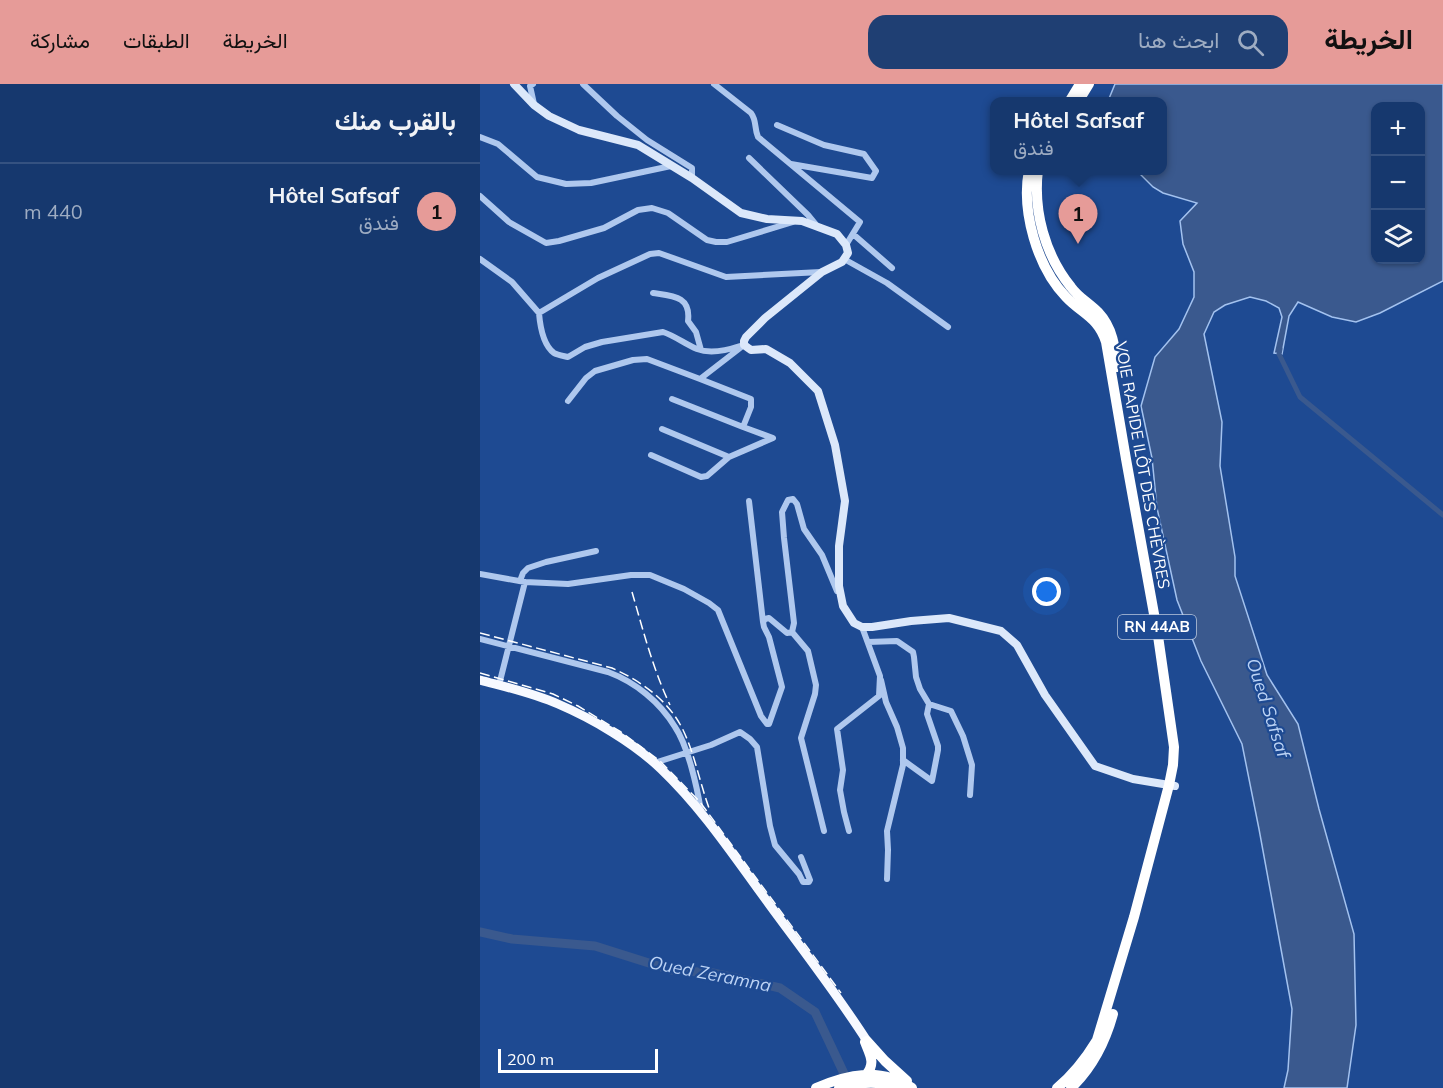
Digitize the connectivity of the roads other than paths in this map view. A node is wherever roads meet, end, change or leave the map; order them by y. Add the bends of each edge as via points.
1 (514, 84) edge
2 (533, 84) edge
3 (583, 84) edge
4 (714, 84) edge
5 (1080, 84) edge
6 (1089, 84) edge
7 (1072, 97) edge
8 (1081, 97) edge
9 (534, 105) junction
10 (777, 124) dead end
11 (480, 137) edge
12 (749, 158) dead end
13 (790, 164) junction
14 (672, 166) junction
15 (1028, 175) edge
16 (1038, 175) edge
17 (692, 178) junction
18 (480, 196) edge
19 (796, 221) junction
20 (818, 227) junction
21 (853, 234) junction
22 (846, 245) junction
23 (480, 259) edge
24 (844, 259) junction
25 (892, 268) dead end
26 (822, 272) junction
27 (653, 293) dead end
28 (539, 313) junction
29 (948, 327) dead end
30 (744, 345) junction
31 (701, 350) junction
32 (700, 379) junction
33 (672, 399) dead end
34 (568, 401) dead end
35 (743, 427) junction
36 (662, 429) dead end
37 (651, 455) dead end
38 (729, 457) junction
39 (748, 501) dead end
40 (596, 551) dead end
41 (480, 574) edge
42 (522, 582) junction
43 (843, 606) junction
44 (763, 622) junction
45 (862, 627) junction
46 (792, 632) junction
47 (480, 639) edge
48 (868, 642) junction
49 (508, 646) junction
50 (880, 676) junction
51 (480, 680) edge
52 (499, 685) junction
53 (929, 704) junction
54 (686, 753) junction
55 (903, 760) junction
56 (654, 763) junction
57 (1172, 785) junction
58 (970, 795) dead end
59 (702, 814) junction
60 (824, 831) dead end
61 (849, 831) dead end
62 (801, 857) dead end
63 (887, 879) dead end
64 (866, 1041) junction
65 (865, 1078) junction
66 (836, 1085) edge
67 (893, 1085) edge
68 (816, 1088) edge
69 (914, 1088) edge
70 (1057, 1088) edge
71 (1071, 1088) edge

1 - 9 street
2 - 9 street via 530,86
3 - 17 street via 647,140 692,168
4 - 13 street via 751,113 758,137
5 - 7 highway
6 - 8 highway
9 - 14 street via 579,130 638,145
10 - 13 street via 824,145 864,154 876,171 872,178
11 - 14 street via 498,144 537,177 566,184 591,183
12 - 20 street
13 - 21 street via 860,222
14 - 17 street
15 - 57 highway, VOIE RAPIDE ILÔT DES CHÈVRES / RN 44AB via 1026,191 1032,228 1048,273 1068,300 1098,324 1106,342 1172,725
16 - 57 highway, VOIE RAPIDE ILÔT DES CHÈVRES / RN 44AB via 1040,220 1054,260 1071,288 1098,312 1112,333 1178,722 1179,760
17 - 19 street via 741,213
18 - 19 street via 509,222 546,243 604,228 638,210 652,208 668,213 697,235 716,242
19 - 20 street
20 - 22 street via 837,234
21 - 22 street
21 - 25 street
22 - 24 street via 848,253
23 - 28 street via 512,282
24 - 26 street
24 - 29 street via 887,283
26 - 28 street via 726,277 659,253 650,254 598,278
26 - 30 street via 765,318 746,337
27 - 31 street via 673,296 685,303
28 - 31 street via 547,344 554,353 568,357 602,342 663,332
30 - 31 street
30 - 32 street
30 - 43 street via 751,350 766,349 790,363 818,391 835,445 845,501 839,546
32 - 34 street via 647,359 633,360 595,370
32 - 35 street via 752,399
33 - 35 street
35 - 38 street via 773,438
36 - 38 street
37 - 38 street via 701,477
39 - 44 street
40 - 42 street via 528,568
41 - 42 street
42 - 44 street via 568,584 650,575 709,603 718,610 760,716 770,724 782,687
42 - 49 street
43 - 45 street
43 - 46 street via 822,555 804,529 797,504 788,500 782,512
44 - 46 street via 767,618
45 - 48 street
45 - 57 street via 949,618 1001,631 1017,645 1045,695 1095,766 1133,779
46 - 60 street via 808,651 816,685 801,738
47 - 49 street
48 - 50 street
48 - 53 street via 897,641 913,652 916,677
49 - 52 street
49 - 54 street via 608,672 626,681 666,714
50 - 55 street via 903,748
50 - 61 street via 879,696 837,729 843,770 840,790
51 - 52 main road
52 - 56 main road via 542,697 581,715
53 - 55 street via 927,714 938,746 932,780
53 - 58 street via 951,711 963,736 972,765
54 - 56 street
54 - 59 street
54 - 62 street via 740,732 750,739 757,747 775,845 803,882 808,882
55 - 63 street via 887,831
56 - 59 main road
57 - 70 highway, VOIE RAPIDE ILÔT DES CHÈVRES / RN 44AB via 1097,1040 1072,1075
57 - 71 highway, VOIE RAPIDE ILÔT DES CHÈVRES / RN 44AB via 1108,1030 1092,1062
59 - 64 main road
64 - 65 highway via 872,1063
64 - 67 highway
64 - 69 highway
65 - 66 highway
65 - 67 highway
66 - 68 highway
67 - 69 highway via 903,1082

